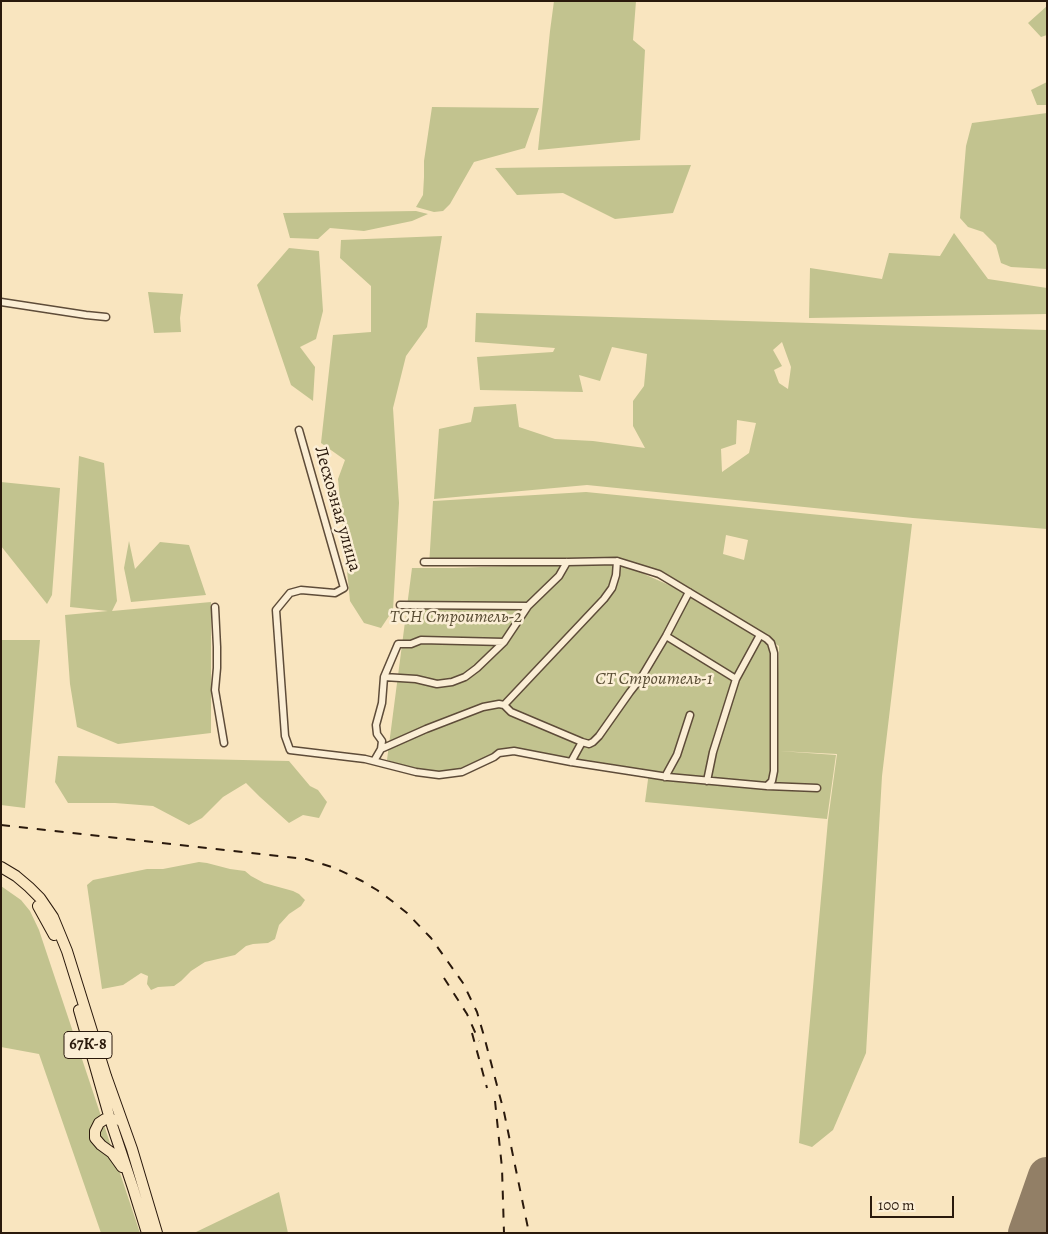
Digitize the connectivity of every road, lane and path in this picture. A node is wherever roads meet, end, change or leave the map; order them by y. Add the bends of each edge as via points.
1 (1, 302) edge
2 (106, 317) dead end
3 (299, 430) dead end
4 (617, 561) junction
5 (424, 562) dead end
6 (567, 562) junction
7 (689, 592) junction
8 (400, 605) dead end
9 (528, 606) junction
10 (215, 607) dead end
11 (760, 635) junction
12 (666, 636) junction
13 (504, 642) junction
14 (384, 677) junction
15 (736, 679) junction
16 (504, 705) junction
17 (690, 715) dead end
18 (582, 742) junction
19 (224, 743) dead end
20 (381, 749) junction
21 (374, 761) junction
22 (571, 762) junction
23 (665, 777) junction
24 (707, 781) junction
25 (768, 786) junction
26 (816, 788) dead end
27 (1, 867) edge
28 (1, 875) edge
29 (110, 1119) junction
30 (132, 1149) junction
31 (133, 1188) junction
32 (147, 1233) edge
33 (157, 1233) edge

1 - 2 street
3 - 21 street, Лесхозная улица via 344,588 335,593 290,592 276,610 285,736 290,750
4 - 6 street
4 - 7 street via 659,574
4 - 16 street via 612,588 604,599
5 - 6 street
6 - 9 street via 559,576
7 - 11 street
7 - 12 street
8 - 9 street
9 - 13 street
10 - 19 street via 215,690
11 - 15 street
11 - 25 street via 771,643 774,653 774,771
12 - 15 street
12 - 18 street via 642,678 599,736 589,744
13 - 14 street via 477,668 452,682 437,684
13 - 14 street via 421,640 398,644
14 - 20 street via 376,725 382,741
15 - 24 street
16 - 18 street via 512,712
16 - 20 street via 483,707
17 - 23 street via 677,755
18 - 22 street
20 - 21 street
21 - 22 street via 439,775 462,772 507,751
22 - 23 street
23 - 24 street
24 - 25 street
25 - 26 street
27 - 30 main road, 67К-8 via 29,887 53,917 67,950
28 - 29 main road, 67К-8 via 36,904 57,941
29 - 30 main road via 118,1122 124,1140
29 - 31 main road, 67К-8
29 - 31 main road via 99,1123 95,1138 121,1164
30 - 33 main road, 67К-8
31 - 32 main road, 67К-8

